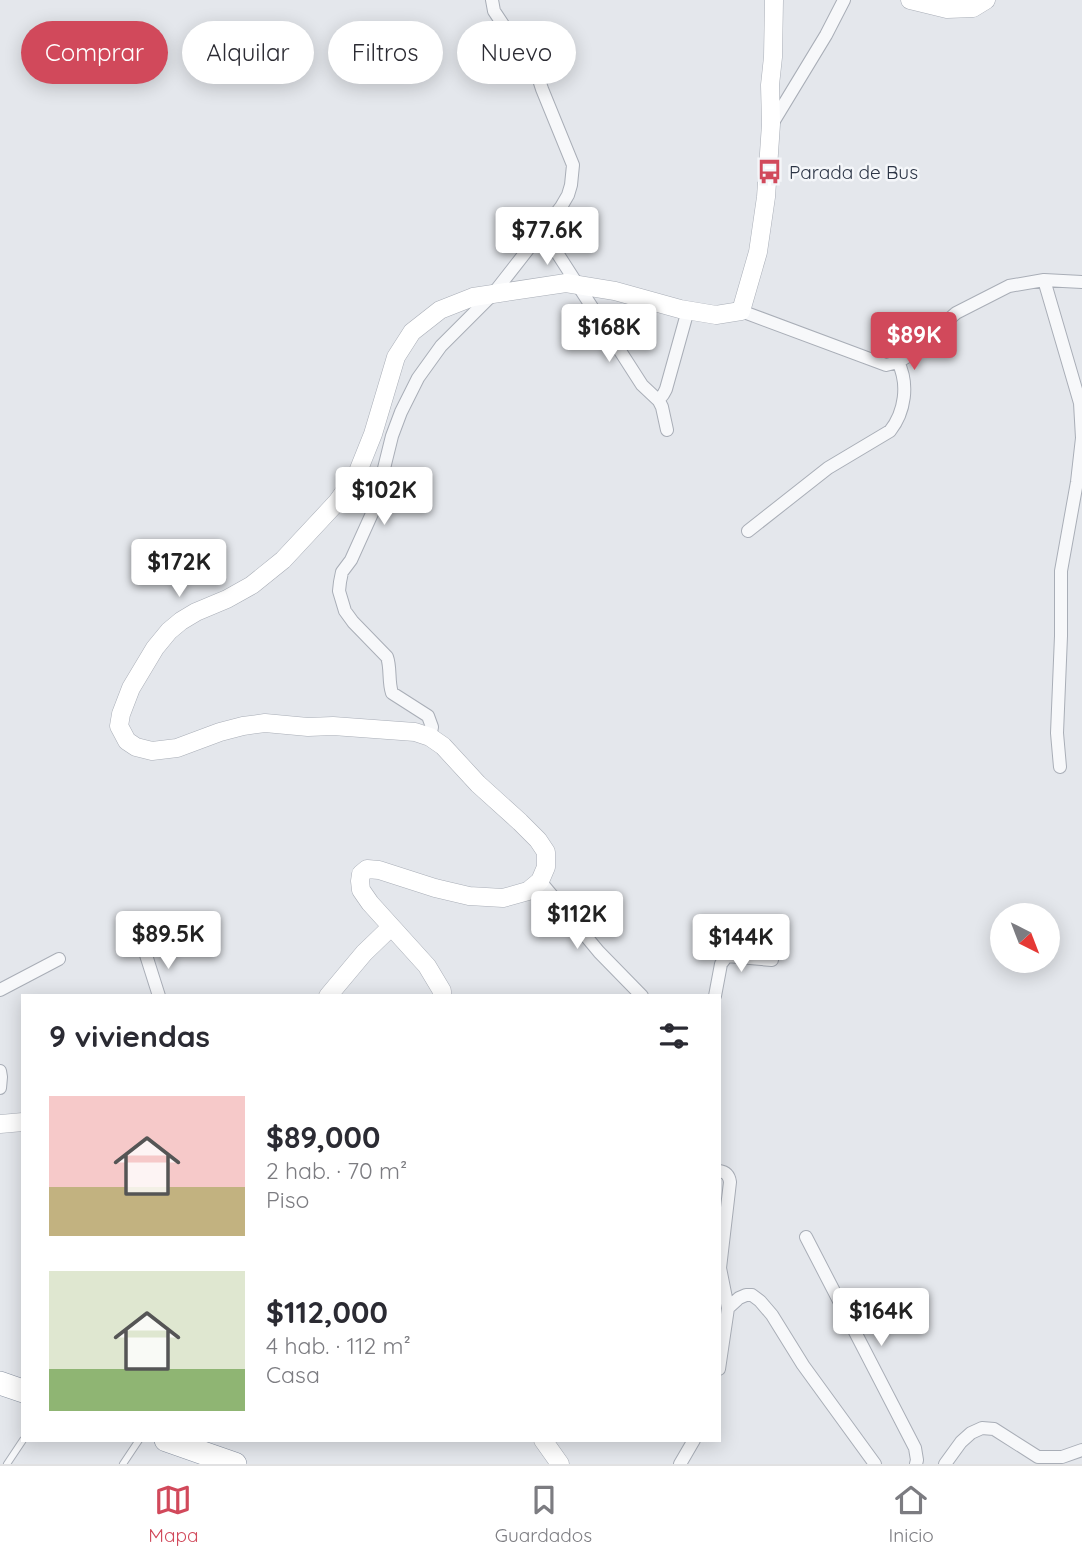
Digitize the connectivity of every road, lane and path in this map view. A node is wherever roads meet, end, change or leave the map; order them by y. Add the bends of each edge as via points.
1 (492, 0) edge
2 (774, 0) edge
3 (844, 0) edge
4 (910, 0) edge
5 (986, 0) edge
6 (771, 124) junction
7 (542, 231) junction
8 (1044, 280) junction
9 (1082, 282) edge
10 (579, 285) junction
11 (493, 294) junction
12 (688, 310) junction
13 (741, 311) junction
14 (898, 362) junction
15 (656, 398) junction
16 (667, 430) dead end
17 (748, 531) dead end
18 (430, 737) junction
19 (1060, 767) dead end
20 (540, 881) junction
21 (391, 927) junction
22 (146, 955) dead end
23 (59, 959) dead end
24 (772, 960) dead end
25 (0, 990) edge
26 (158, 994) edge
27 (330, 994) edge
28 (442, 994) edge
29 (640, 994) edge
30 (715, 994) edge
31 (0, 1071) edge
32 (0, 1088) edge
33 (21, 1122) edge
34 (0, 1124) edge
35 (721, 1172) edge
36 (806, 1237) dead end
37 (721, 1259) edge
38 (721, 1273) edge
39 (728, 1308) junction
40 (721, 1355) edge
41 (0, 1383) edge
42 (21, 1390) edge
43 (22, 1442) edge
44 (138, 1442) edge
45 (172, 1442) edge
46 (544, 1442) edge
47 (693, 1442) edge
48 (1082, 1450) edge
49 (7, 1464) edge
50 (123, 1464) edge
51 (236, 1464) edge
52 (560, 1464) edge
53 (680, 1464) edge
54 (875, 1464) edge
55 (916, 1464) edge
56 (945, 1464) edge

1 - 7 street via 506,29 531,55 573,165 568,195
2 - 6 street
3 - 6 street
4 - 5 street via 947,9 973,8
6 - 13 street via 758,252
7 - 10 street
7 - 11 street
8 - 9 street
8 - 14 street via 1009,286 956,313
8 - 19 street via 1080,403 1082,438 1061,571
10 - 11 street
10 - 12 street
10 - 15 street via 642,385
11 - 18 street via 441,346 418,378 392,436 374,509 340,582 345,611 387,657 392,692 428,716
11 - 18 street via 440,310 412,332 396,357 357,474 337,502 283,560 252,585 196,612 169,631 131,688 120,726 127,741 152,751 265,723 415,732
12 - 13 street via 716,315
12 - 15 street via 666,389
13 - 14 street via 886,365
14 - 17 street via 905,384 901,413 890,431 828,468
15 - 16 street
18 - 20 street via 538,840 546,852
20 - 21 street via 528,891 503,898 469,896 368,869 361,874 361,890
20 - 29 street
21 - 27 street
21 - 28 street via 427,966
22 - 26 street
23 - 25 street
24 - 30 street via 727,956
31 - 32 street
33 - 34 street
35 - 37 street via 730,1182
36 - 55 street via 915,1448
38 - 39 street
39 - 40 street
39 - 54 street via 746,1295 760,1301
41 - 42 highway
43 - 49 lane
44 - 50 lane
45 - 51 highway
46 - 52 street
47 - 53 street
48 - 56 street via 1062,1457 1038,1457 994,1429 982,1428 961,1442

